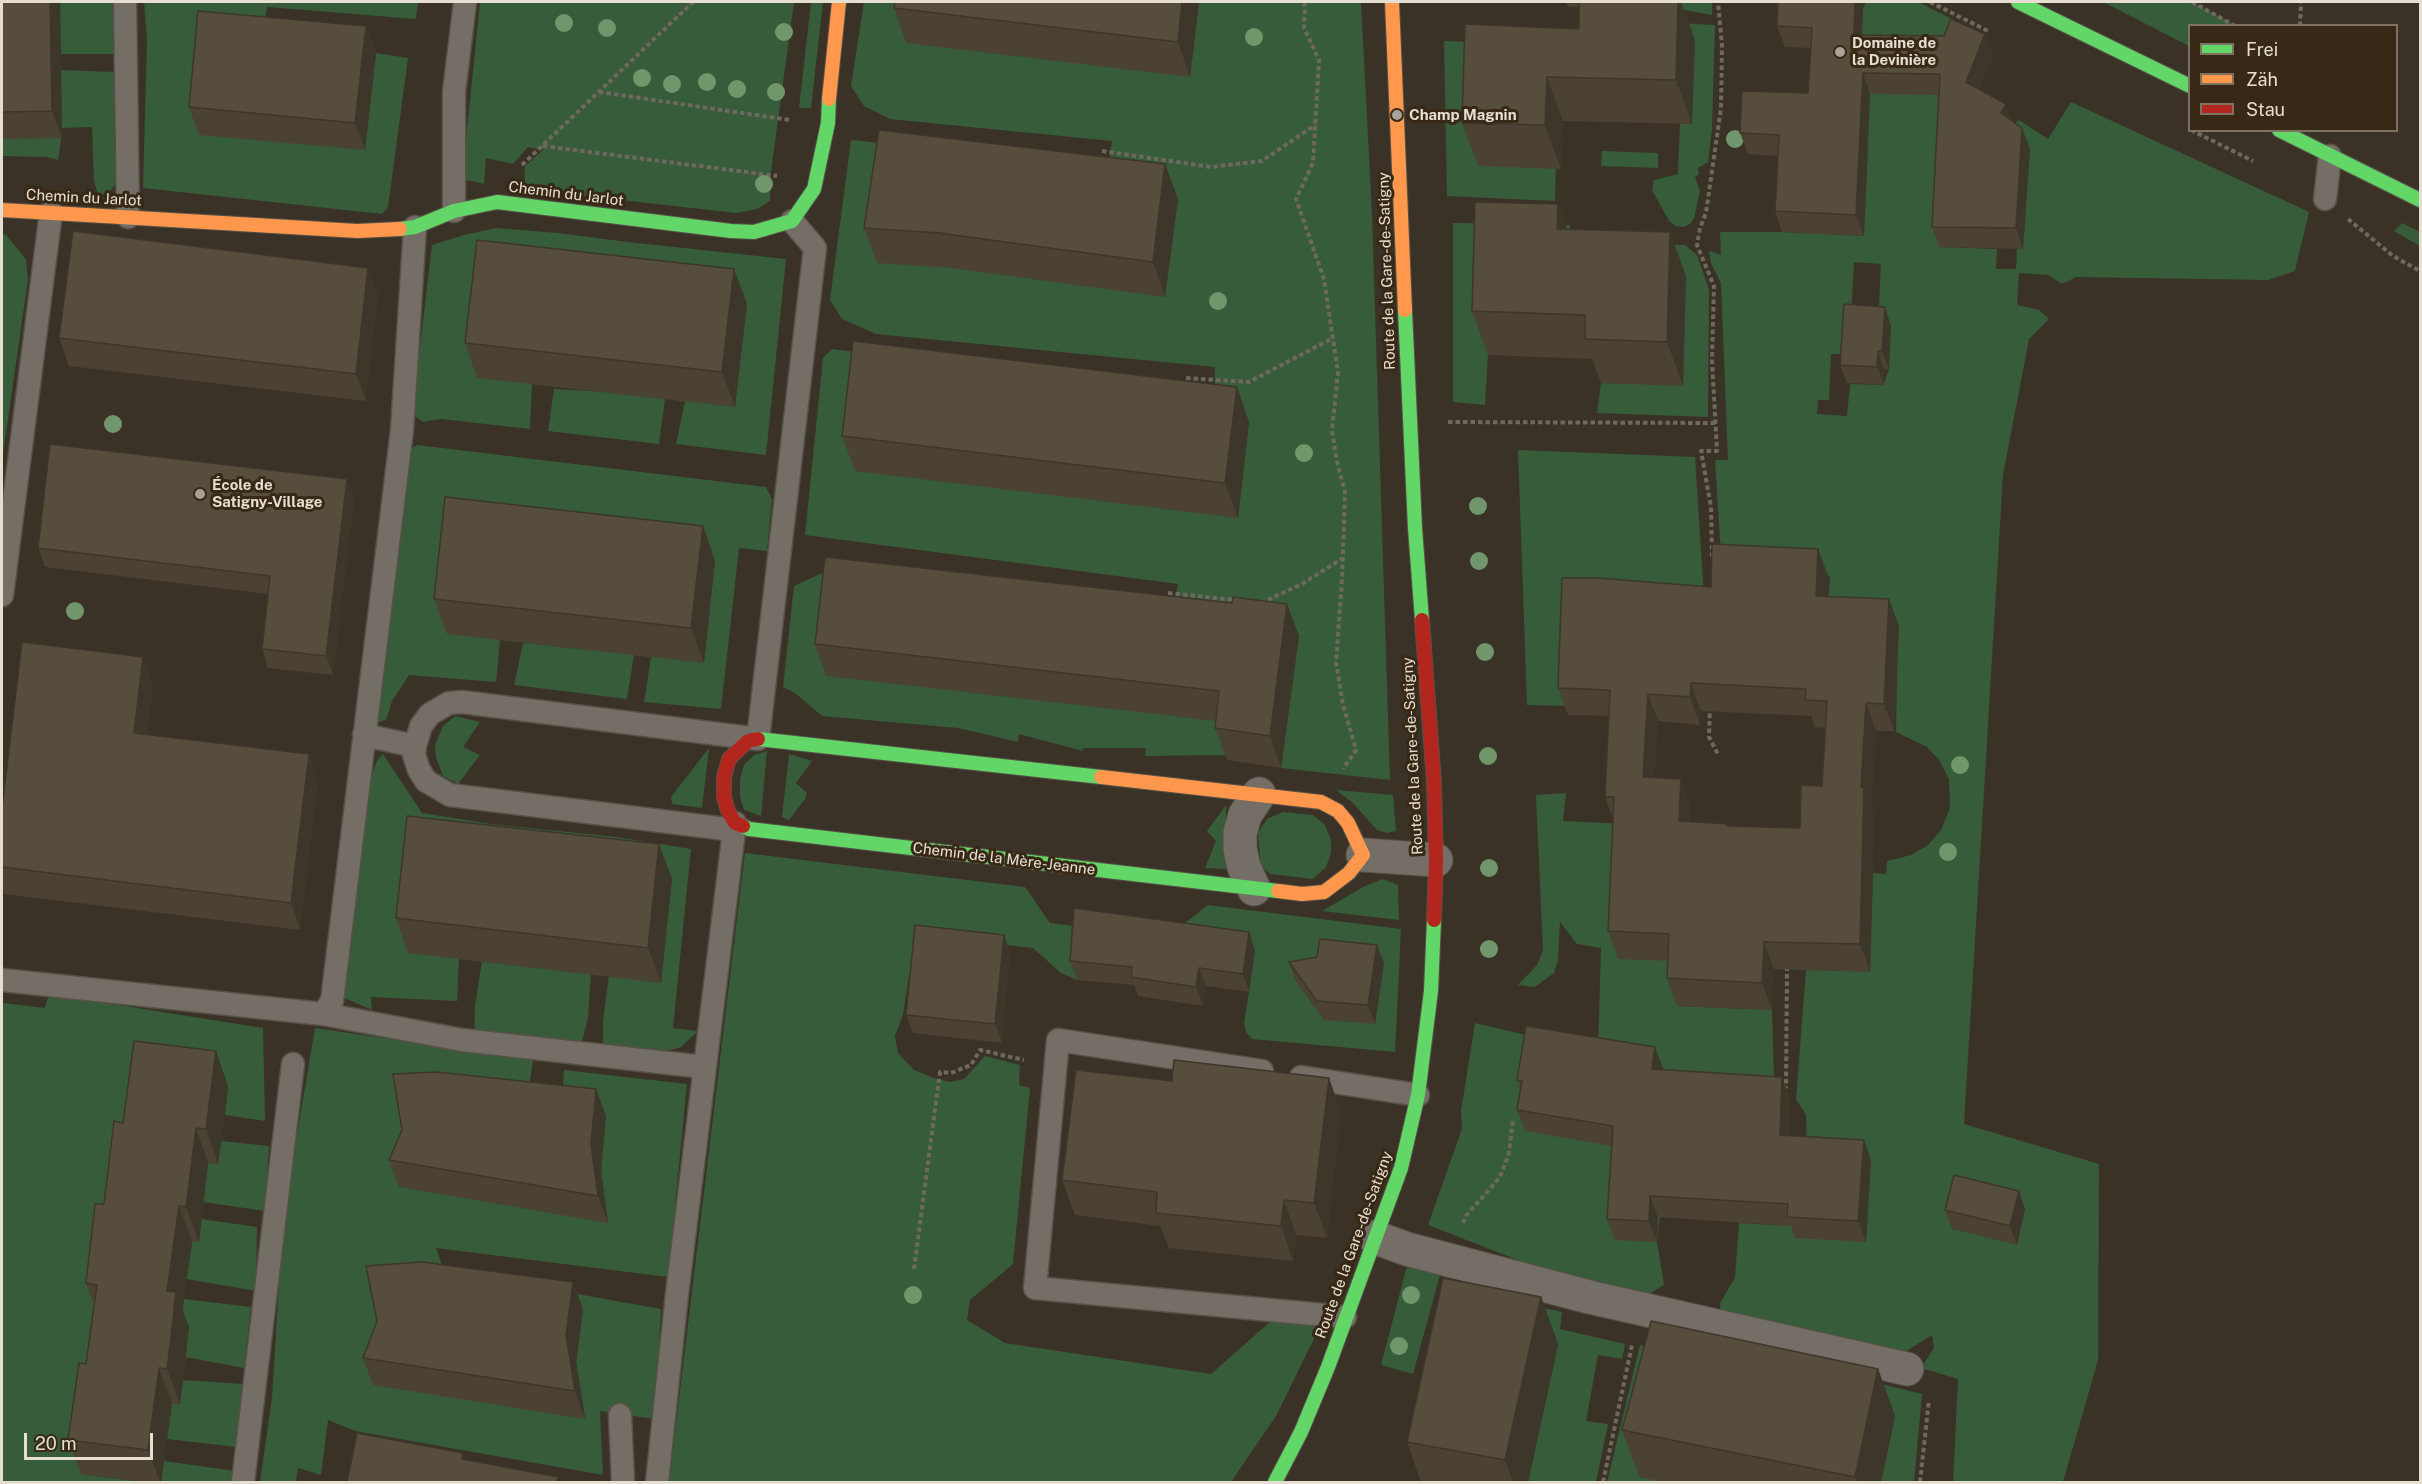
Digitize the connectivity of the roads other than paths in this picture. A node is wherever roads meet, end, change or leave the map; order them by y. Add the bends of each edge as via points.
1 (125, 2) edge
2 (465, 2) edge
3 (839, 2) edge
4 (1392, 2) edge
5 (2018, 2) edge
6 (2188, 85) edge
7 (2283, 132) edge
8 (2330, 156) junction
9 (2325, 200) road end
10 (2421, 200) edge
11 (2, 210) edge
12 (454, 211) junction
13 (51, 212) junction
14 (128, 217) junction
15 (792, 221) junction
16 (416, 227) junction
17 (2, 595) edge
18 (364, 735) junction
19 (758, 739) junction
20 (415, 746) junction
21 (1259, 794) junction
22 (735, 827) junction
23 (1363, 855) junction
24 (1436, 860) junction
25 (1254, 889) junction
26 (2, 980) edge
27 (323, 1014) junction
28 (293, 1064) dead end
29 (704, 1067) junction
30 (1418, 1095) junction
31 (1374, 1237) junction
32 (1345, 1317) junction
33 (1903, 1368) road end
34 (620, 1415) dead end
35 (243, 1482) edge
36 (623, 1482) edge
37 (657, 1482) edge
38 (1275, 1482) edge

1 - 14 lane
2 - 12 lane via 454,92
3 - 15 street via 820,166 814,189
4 - 24 street, Route de la Gare-de-Satigny via 1415,528
5 - 6 street
7 - 8 street
8 - 9 lane
8 - 10 street
11 - 13 street, Chemin du Jarlot
12 - 15 street, Chemin du Jarlot via 497,202 754,232
12 - 16 street, Chemin du Jarlot
13 - 14 street, Chemin du Jarlot
13 - 17 lane
14 - 16 street, Chemin du Jarlot via 357,231
15 - 19 lane via 815,248
16 - 18 lane via 402,430
18 - 20 lane
18 - 27 lane via 332,1001
19 - 20 lane via 462,702 449,703 430,714 421,726
19 - 21 street
19 - 22 street via 748,741 729,759 724,777 724,797
20 - 22 lane, Chemin de la Mère-Jeanne via 414,756 426,781 450,795
21 - 23 street via 1321,802 1338,811
21 - 25 street via 1245,815 1240,833 1244,867
22 - 25 street, Chemin de la Mère-Jeanne
22 - 29 lane
23 - 24 street
23 - 25 street, Chemin de la Mère-Jeanne via 1324,892
24 - 30 street, Route de la Gare-de-Satigny via 1431,991
26 - 27 lane
27 - 29 lane via 462,1040
28 - 35 lane
29 - 37 lane
30 - 31 street, Route de la Gare-de-Satigny via 1401,1168
30 - 32 lane via 1058,1040 1035,1288
31 - 32 street, Route de la Gare-de-Satigny
31 - 33 street via 1639,1309
32 - 38 street, Route de la Gare-de-Satigny via 1301,1432
34 - 36 lane

